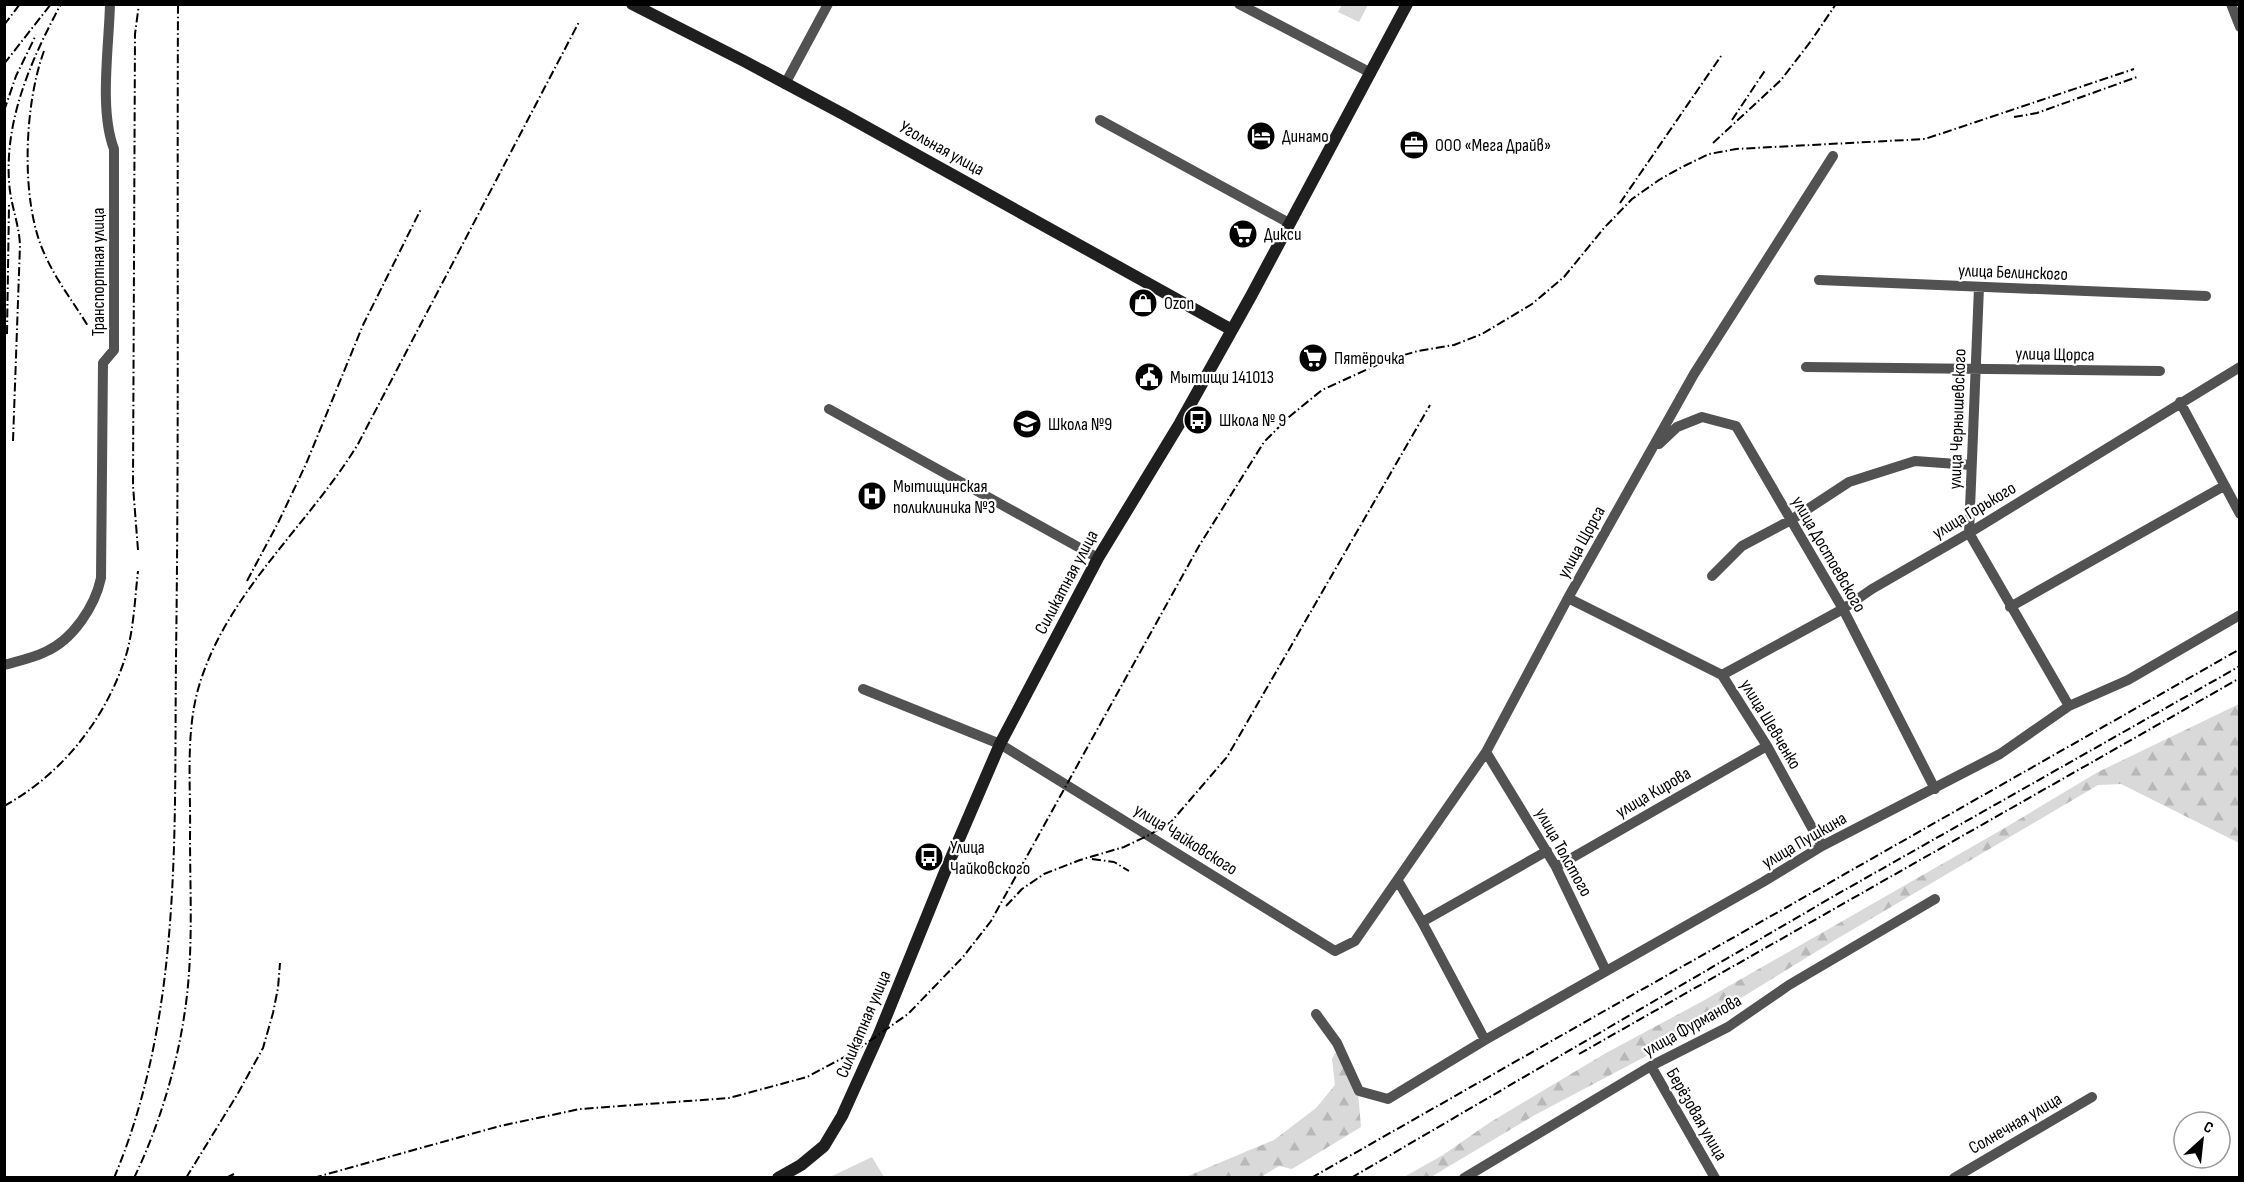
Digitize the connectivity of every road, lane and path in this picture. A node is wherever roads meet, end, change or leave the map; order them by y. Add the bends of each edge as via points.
1 (110, 4) edge
2 (632, 4) edge
3 (828, 4) edge
4 (1239, 4) edge
5 (1407, 4) edge
6 (2231, 4) edge
7 (2240, 27) edge
8 (1371, 74) junction
9 (785, 84) junction
10 (1100, 120) dead end
11 (1833, 156) dead end
12 (1289, 224) junction
13 (1819, 280) dead end
14 (1979, 287) junction
15 (2206, 296) dead end
16 (1232, 330) junction
17 (1806, 367) dead end
18 (2240, 367) edge
19 (1975, 369) junction
20 (2160, 371) dead end
21 (2180, 402) junction
22 (828, 409) dead end
23 (1650, 453) junction
24 (1971, 465) junction
25 (2224, 486) junction
26 (2240, 514) edge
27 (1791, 520) junction
28 (1969, 533) junction
29 (1098, 558) junction
30 (1712, 576) dead end
31 (1568, 598) junction
32 (2010, 607) junction
33 (1843, 609) junction
34 (2240, 615) edge
35 (4, 665) edge
36 (1722, 675) junction
37 (863, 689) dead end
38 (2069, 706) junction
39 (1000, 744) junction
40 (1767, 746) junction
41 (1486, 752) junction
42 (1935, 789) junction
43 (1822, 846) junction
44 (1547, 851) junction
45 (1556, 867) junction
46 (1398, 881) junction
47 (1935, 899) dead end
48 (1422, 922) junction
49 (1355, 941) joint
50 (1606, 971) junction
51 (1316, 1014) dead end
52 (1485, 1040) junction
53 (1651, 1066) junction
54 (2092, 1097) dead end
55 (778, 1178) edge
56 (1464, 1178) edge
57 (1715, 1178) edge
58 (1954, 1178) edge

1 - 35 street, Транспортная улица via 106,113 114,149 114,350 103,363 101,578 90,607 66,638 45,652
2 - 9 street, Угольная улица
3 - 9 street
4 - 8 street
5 - 8 street, Силикатная улица
6 - 7 street
8 - 12 street, Силикатная улица
9 - 16 street, Угольная улица
10 - 12 street
11 - 23 street, улица Щорса via 1694,374
12 - 16 street, Силикатная улица
13 - 14 street, улица Белинского
14 - 15 street, улица Белинского
14 - 19 street, улица Чернышевского
16 - 29 street, Силикатная улица
17 - 19 street, улица Щорса
18 - 21 street, улица Горького
19 - 20 street, улица Щорса
19 - 24 street, улица Чернышевского
21 - 25 street
21 - 28 street, улица Горького
22 - 29 street
23 - 27 street, улица Достоевского via 1677,427 1702,417 1736,426
23 - 31 street, улица Щорса
24 - 27 street via 1915,461 1849,482
24 - 28 street, улица Чернышевского
25 - 26 street
25 - 32 street
27 - 30 street via 1742,546
27 - 33 street, улица Достоевского
28 - 32 street
28 - 33 street, улица Горького
29 - 39 street, Силикатная улица
31 - 36 street, улица Шевченко
31 - 41 street, улица Щорса
32 - 38 street
33 - 36 street, улица Горького
33 - 42 street, улица Достоевского
34 - 38 street, улица Пушкина via 2128,680
36 - 40 street, улица Шевченко
37 - 39 street
38 - 42 street, улица Пушкина via 2000,754
39 - 49 street, улица Чайковского via 1335,951
39 - 55 street, Силикатная улица via 842,1116 824,1146
40 - 43 street, улица Шевченко
40 - 45 street, улица Кирова
41 - 44 street, улица Толстого
41 - 46 street, улица Щорса
42 - 43 street, улица Пушкина
43 - 50 street, улица Пушкина
44 - 45 street, улица Толстого
44 - 48 street
45 - 50 street, улица Толстого
46 - 48 street
46 - 49 street, улица Щорса
47 - 53 street, улица Фурманова via 1789,985 1728,1027
48 - 52 street
50 - 52 street, улица Пушкина
51 - 52 street, улица Пушкина via 1336,1043 1359,1091 1388,1099
53 - 56 street, улица Фурманова
53 - 57 street, Берёзовая улица
54 - 58 street, Солнечная улица

